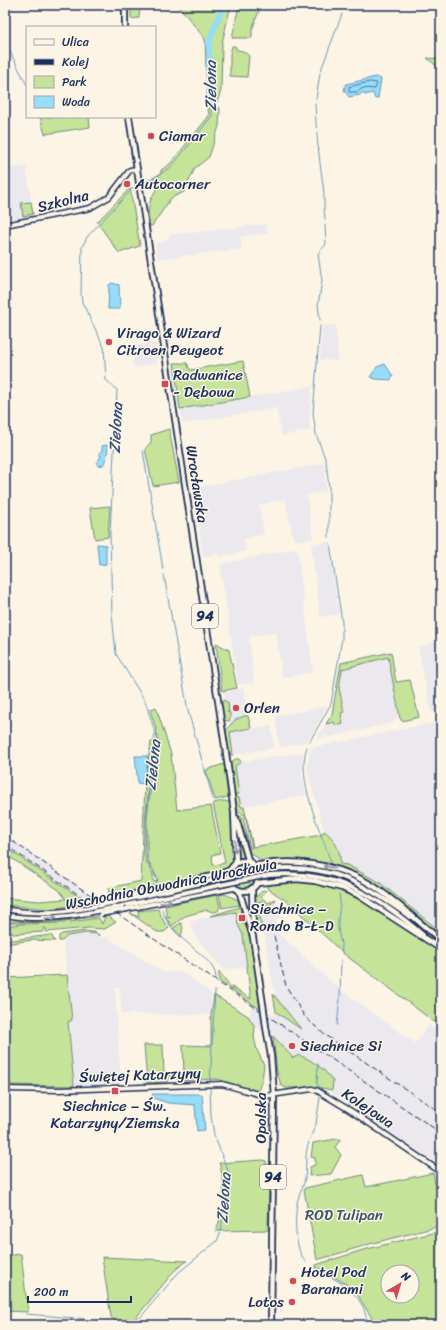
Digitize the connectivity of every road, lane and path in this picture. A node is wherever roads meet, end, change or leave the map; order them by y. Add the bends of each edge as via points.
1 (125, 5) edge
2 (125, 26) edge
3 (129, 118) edge
4 (136, 169) junction
5 (5, 225) edge
6 (234, 812) junction
7 (251, 864) junction
8 (232, 867) junction
9 (257, 883) junction
10 (234, 888) junction
11 (252, 888) junction
12 (239, 890) junction
13 (114, 900) junction
14 (5, 909) edge
15 (99, 913) junction
16 (5, 915) edge
17 (422, 925) junction
18 (253, 937) junction
19 (428, 940) junction
20 (441, 940) edge
21 (441, 949) edge
22 (5, 1089) edge
23 (274, 1095) junction
24 (441, 1172) edge
25 (271, 1325) edge

1 - 2 main road
3 - 4 main road, 94
4 - 5 main road, Szkolna via 130,170 105,200 90,208
4 - 6 main road, Wrocławska / 94
6 - 7 main road, 94
6 -> 8 main road, 94 via 236,862
7 - 8 main road via 244,862
7 - 9 main road, 94 via 258,873
17 -> 7 main road via 377,888 337,869 301,862
8 - 10 main road, 94 via 229,879
8 - 13 main road via 219,874
9 - 11 main road
9 - 19 main road via 266,880 297,879 337,887 358,896
10 - 12 main road
15 -> 10 main road, bridge via 127,910
11 - 12 main road
11 - 18 main road, Opolska / 94
12 - 18 main road, Opolska / 94
13 - 14 main road, Wschodnia Obwodnica Wrocławia, bridge via 91,907 48,913
13 - 17 main road, Wschodnia Obwodnica Wrocławia, bridge via 268,869 302,868 350,879 374,891
16 -> 15 main road, Wschodnia Obwodnica Wrocławia via 42,919
15 - 19 main road, Wschodnia Obwodnica Wrocławia, bridge via 269,875 310,874 347,884 372,897
17 - 20 main road, Wschodnia Obwodnica Wrocławia
18 - 23 main road, Opolska / 94, bridge via 271,1056
19 - 21 main road, Wschodnia Obwodnica Wrocławia
22 - 23 main road, Świętej Katarzyny via 59,1090 216,1084 265,1096
23 - 24 main road, Kolejowa via 308,1089 318,1091
23 - 25 main road, Opolska / 94

